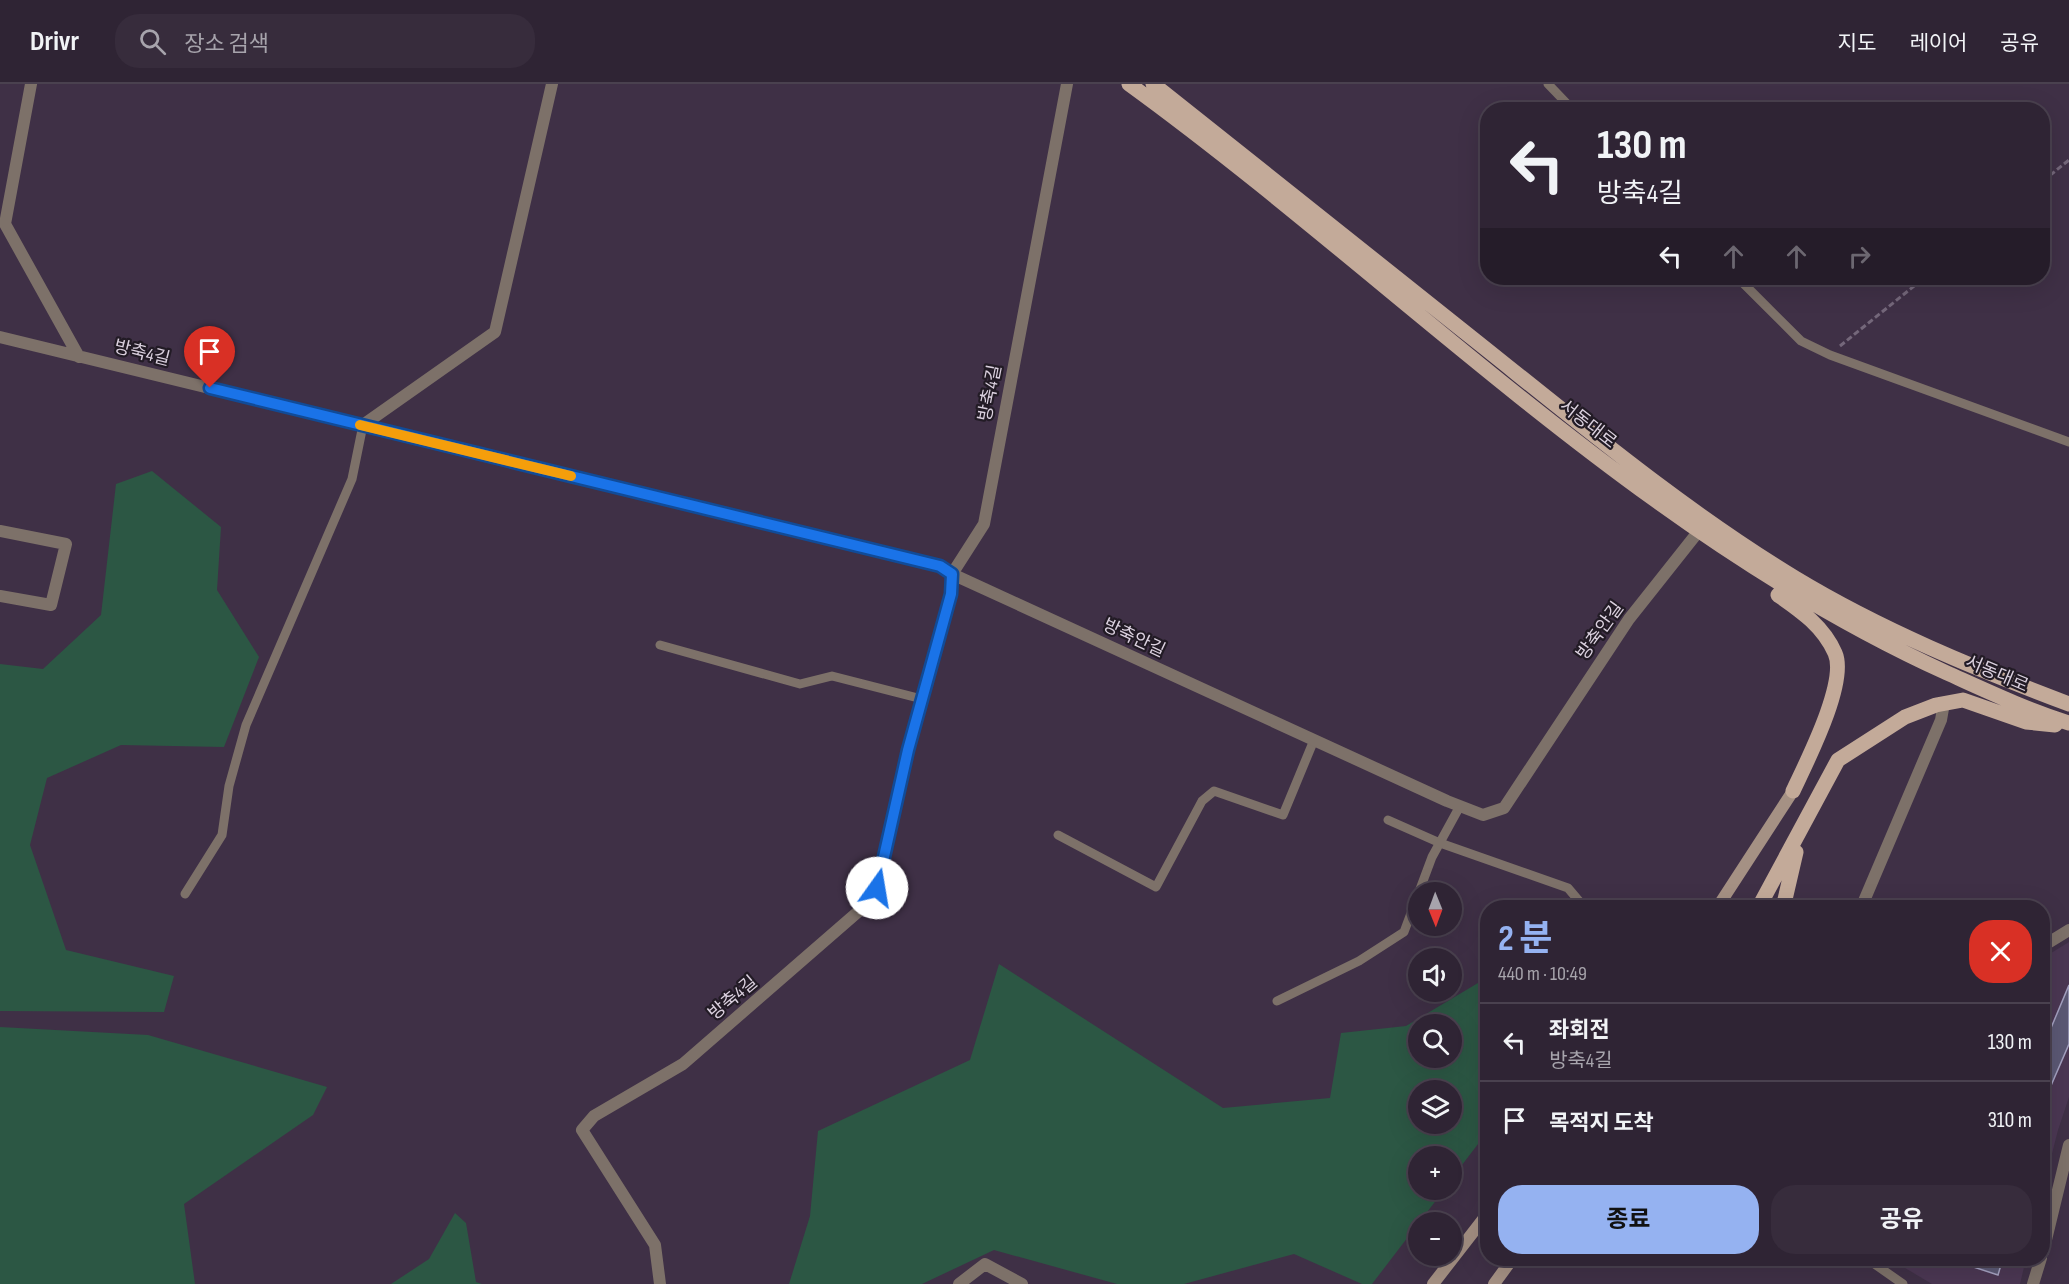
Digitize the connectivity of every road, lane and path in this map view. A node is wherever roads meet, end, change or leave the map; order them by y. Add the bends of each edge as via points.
1 (31, 84) edge
2 (552, 84) edge
3 (1067, 84) edge
4 (1129, 84) edge
5 (1153, 84) edge
6 (1548, 84) edge
7 (1565, 102) edge
8 (2069, 160) edge
9 (2050, 175) edge
10 (1745, 285) edge
11 (1915, 285) edge
12 (0, 337) edge
13 (1830, 355) junction
14 (79, 357) junction
15 (363, 425) junction
16 (2069, 442) edge
17 (0, 531) edge
18 (1698, 532) junction
19 (1719, 545) junction
20 (940, 566) joint
21 (952, 574) junction
22 (0, 596) edge
23 (660, 645) dead end
24 (922, 699) junction
25 (1944, 703) junction
26 (2069, 704) edge
27 (2069, 725) edge
28 (1314, 740) junction
29 (1793, 791) joint
30 (1460, 806) junction
31 (1388, 820) dead end
32 (1058, 835) dead end
33 (1799, 835) junction
34 (1440, 843) junction
35 (186, 894) dead end
36 (1577, 900) edge
37 (1722, 900) edge
38 (1763, 900) edge
39 (1785, 900) edge
40 (1865, 900) edge
41 (2069, 930) edge
42 (2050, 942) edge
43 (1277, 1000) dead end
44 (2069, 1145) edge
45 (1480, 1223) edge
46 (2050, 1223) edge
47 (1507, 1266) edge
48 (1877, 1266) edge
49 (2039, 1266) edge
50 (660, 1284) edge
51 (959, 1284) edge
52 (1022, 1284) edge
53 (1433, 1284) edge
54 (1494, 1284) edge
55 (1903, 1284) edge
56 (2033, 1284) edge

1 - 14 street via 4,224
2 - 15 street via 495,332
3 - 21 street, 방축4길 via 984,524
4 - 18 main road, 서동대로
5 - 26 main road, 서동대로 via 1711,525 1858,613
6 - 7 lane
8 - 9 path
10 - 13 lane via 1801,341
11 - 13 path
12 - 14 street, 방축4길
13 - 16 lane
14 - 15 street, 방축4길
15 - 20 street, 방축4길
15 - 35 lane via 352,479 246,725 229,786 222,835
17 - 22 street via 66,544 51,605
18 - 19 main road, 서동대로
18 - 30 street, 방축안길 via 1629,619 1504,808 1483,815
19 - 27 main road, 서동대로 via 1792,593 1878,640 1989,693
19 - 29 main road via 1734,563 1813,620 1836,655 1834,692
20 - 21 street, 방축안길
21 - 24 street, 방축4길 via 951,594
21 - 28 street, 방축안길
23 - 24 lane via 800,684 832,676
24 - 50 street, 방축4길 via 877,888 867,904 683,1064 594,1116 582,1130 654,1245
25 - 27 main road via 1963,700 2026,722
25 - 33 main road via 1905,717 1838,760
25 - 40 street via 1941,720
28 - 30 street, 방축안길
28 - 32 lane via 1283,815 1214,791 1202,801 1155,887
29 - 37 street
30 - 34 lane
31 - 34 lane
33 - 38 main road
33 - 39 main road
34 - 36 lane via 1568,888
34 - 43 lane via 1404,933 1359,961
41 - 42 street
44 - 46 street
45 - 53 street
47 - 54 street
48 - 55 lane
49 - 56 street
51 - 52 street via 985,1264

